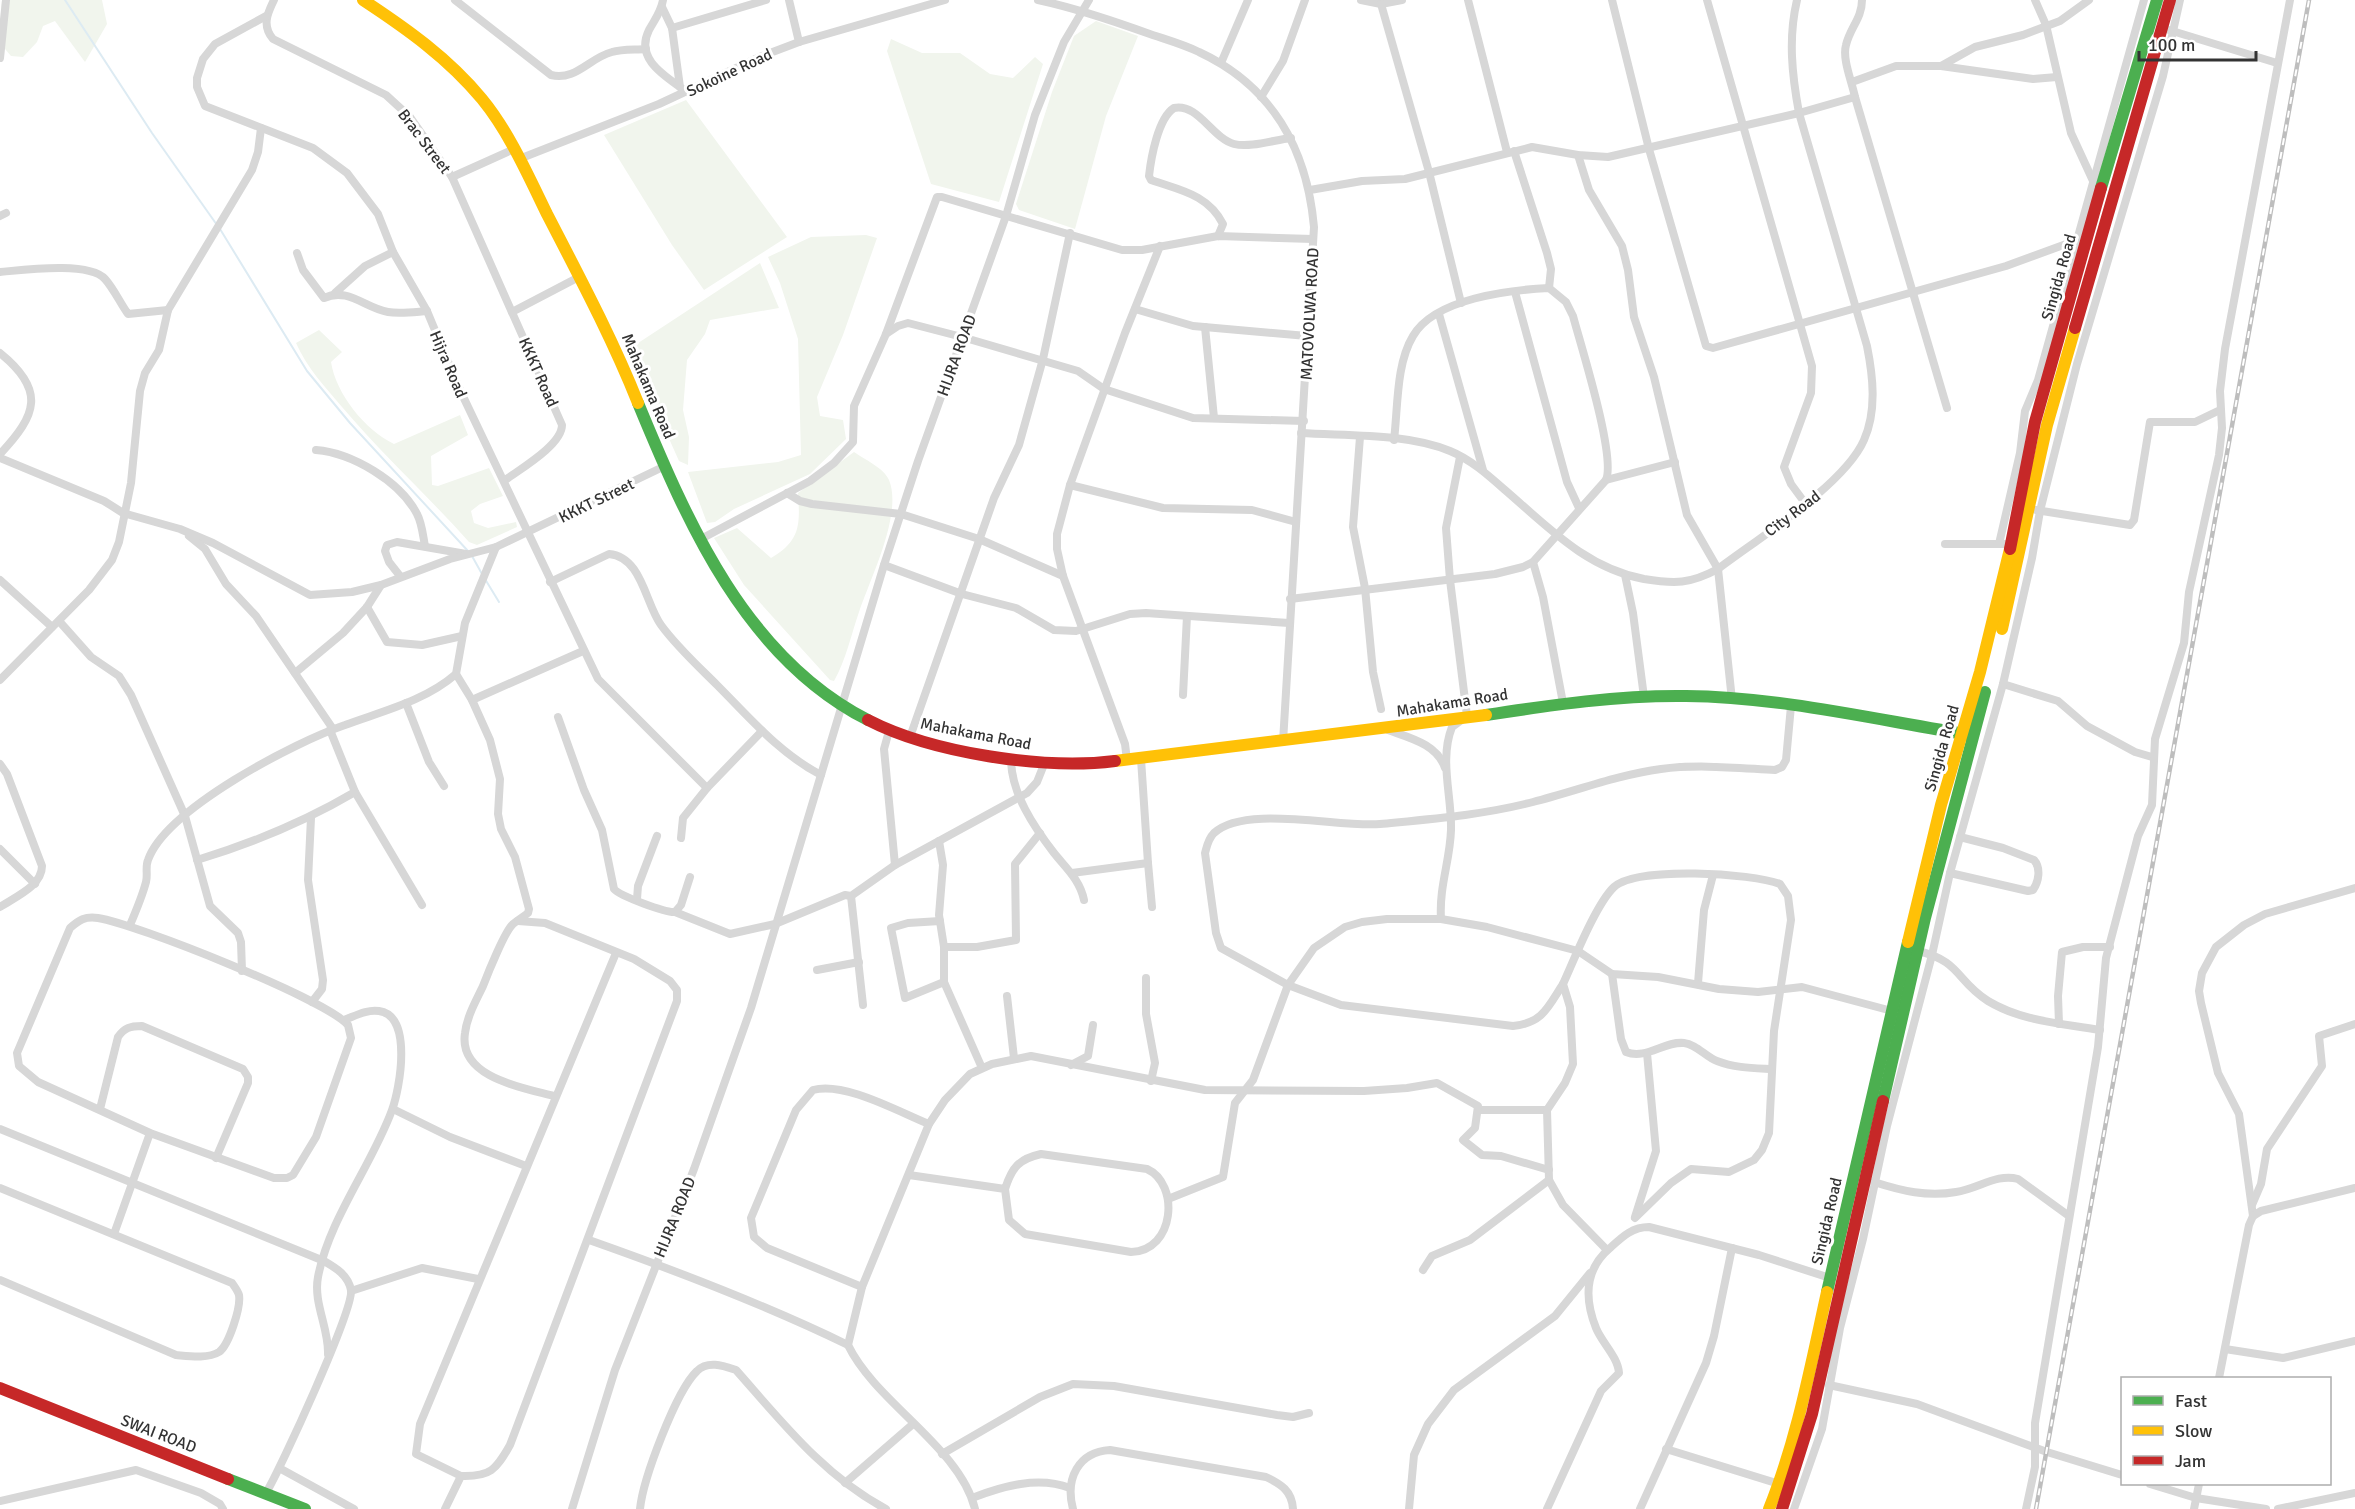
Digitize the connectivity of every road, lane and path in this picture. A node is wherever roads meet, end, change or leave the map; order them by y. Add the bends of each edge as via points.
1 (6, 0) edge
2 (274, 0) edge
3 (363, 0) edge
4 (455, 0) edge
5 (766, 0) edge
6 (789, 0) edge
7 (945, 0) edge
8 (1038, 0) edge
9 (1089, 0) edge
10 (1248, 0) edge
11 (1305, 0) edge
12 (1361, 0) edge
13 (1402, 0) edge
14 (1468, 0) edge
15 (1612, 0) edge
16 (1707, 0) edge
17 (1797, 0) edge
18 (1862, 0) edge
19 (2036, 0) edge
20 (2089, 0) edge
21 (2144, 0) edge
22 (2157, 0) edge
23 (2170, 0) edge
24 (2180, 0) edge
25 (2290, 0) edge
26 (663, 3) edge
27 (1382, 4) junction
28 (1085, 11) junction
29 (266, 16) junction
30 (2046, 25) junction
31 (672, 28) junction
32 (2168, 29) junction
33 (1, 32) edge
34 (799, 42) junction
35 (646, 50) junction
36 (0, 56) edge
37 (1221, 63) junction
38 (2277, 63) junction
39 (1941, 66) junction
40 (2057, 76) junction
41 (1852, 82) junction
42 (684, 89) junction
43 (1261, 97) junction
44 (1855, 97) junction
45 (1798, 113) junction
46 (1743, 127) junction
47 (261, 128) junction
48 (1291, 138) junction
49 (1649, 149) junction
50 (1511, 152) junction
51 (517, 154) junction
52 (1578, 155) junction
53 (1429, 172) junction
54 (452, 177) junction
55 (2094, 183) junction
56 (1310, 190) junction
57 (1006, 216) junction
58 (1070, 233) junction
59 (1218, 236) junction
60 (2088, 238) junction
61 (1313, 239) junction
62 (1160, 246) junction
63 (393, 252) junction
64 (297, 253) dead end
65 (0, 272) edge
66 (579, 277) junction
67 (1549, 288) junction
68 (1911, 291) junction
69 (1515, 292) junction
70 (335, 293) junction
71 (1461, 303) junction
72 (1856, 308) junction
73 (1135, 309) junction
74 (168, 310) junction
75 (427, 310) junction
76 (512, 312) junction
77 (1439, 314) junction
78 (1799, 324) junction
79 (1204, 327) junction
80 (886, 334) junction
81 (1307, 336) junction
82 (962, 337) junction
83 (0, 353) edge
84 (1043, 359) junction
85 (1104, 389) junction
86 (1947, 408) dead end
87 (2220, 410) junction
88 (1214, 418) junction
89 (1304, 421) junction
90 (1301, 433) junction
91 (1360, 437) junction
92 (1394, 440) junction
93 (316, 450) dead end
94 (0, 456) edge
95 (1460, 457) junction
96 (1674, 462) junction
97 (665, 466) junction
98 (1483, 470) junction
99 (1606, 480) junction
100 (504, 481) junction
101 (1071, 485) junction
102 (787, 493) junction
103 (1805, 503) junction
104 (1579, 508) junction
105 (2035, 510) junction
106 (123, 513) junction
107 (901, 514) junction
108 (1296, 522) junction
109 (180, 529) junction
110 (527, 534) junction
111 (1557, 535) junction
112 (979, 539) junction
113 (699, 540) junction
114 (1945, 544) dead end
115 (2005, 544) junction
116 (425, 546) junction
117 (496, 547) junction
118 (468, 555) junction
119 (1533, 562) junction
120 (884, 565) junction
121 (1718, 569) junction
122 (1625, 575) junction
123 (400, 576) junction
124 (1063, 576) junction
125 (0, 580) edge
126 (1450, 580) junction
127 (550, 582) junction
128 (381, 585) junction
129 (1365, 588) junction
130 (962, 594) junction
131 (1290, 599) junction
132 (367, 607) junction
133 (1186, 615) junction
134 (1288, 623) junction
135 (55, 624) junction
136 (1082, 629) junction
137 (462, 636) junction
138 (583, 651) junction
139 (295, 673) junction
140 (1985, 673) junction
141 (456, 674) junction
142 (0, 680) edge
143 (2002, 684) junction
144 (1183, 694) dead end
145 (1644, 697) junction
146 (472, 700) junction
147 (1732, 700) junction
148 (406, 703) junction
149 (1563, 703) junction
150 (1791, 706) junction
151 (1381, 709) dead end
152 (838, 711) junction
153 (1467, 716) junction
154 (558, 717) dead end
155 (1385, 729) junction
156 (331, 730) junction
157 (762, 731) junction
158 (889, 731) junction
159 (1967, 734) junction
160 (910, 737) junction
161 (1283, 742) junction
162 (2152, 757) junction
163 (1011, 759) junction
164 (1141, 759) junction
165 (1127, 760) junction
166 (1045, 762) junction
167 (0, 764) edge
168 (821, 775) junction
169 (1447, 775) junction
170 (444, 786) dead end
171 (707, 788) junction
172 (355, 792) junction
173 (1019, 797) junction
174 (185, 816) junction
175 (1450, 817) junction
176 (311, 818) junction
177 (1040, 833) junction
178 (657, 836) dead end
179 (1960, 837) junction
180 (681, 838) dead end
181 (939, 841) junction
182 (0, 849) edge
183 (196, 860) junction
184 (1148, 863) junction
185 (895, 865) junction
186 (1072, 873) junction
187 (1950, 873) junction
188 (1713, 875) junction
189 (690, 877) dead end
190 (35, 884) junction
191 (2355, 888) edge
192 (851, 896) junction
193 (637, 899) junction
194 (1084, 900) dead end
195 (422, 905) dead end
196 (0, 907) edge
197 (1152, 907) dead end
198 (675, 912) junction
199 (1441, 919) junction
200 (518, 921) junction
201 (939, 921) junction
202 (775, 924) junction
203 (130, 925) junction
204 (2109, 946) junction
205 (944, 947) junction
206 (1578, 951) junction
207 (1918, 951) junction
208 (616, 953) junction
209 (1932, 954) junction
210 (859, 962) junction
211 (817, 970) dead end
212 (242, 971) junction
213 (1611, 974) junction
214 (1146, 978) dead end
215 (944, 982) junction
216 (1698, 983) junction
217 (1563, 984) junction
218 (1288, 985) junction
219 (1782, 988) junction
220 (1007, 996) dead end
221 (312, 1002) junction
222 (863, 1005) dead end
223 (1892, 1011) junction
224 (344, 1020) junction
225 (1093, 1024) dead end
226 (2059, 1024) junction
227 (2354, 1025) edge
228 (2100, 1030) junction
229 (1647, 1053) junction
230 (1014, 1058) junction
231 (1071, 1065) junction
232 (982, 1068) junction
233 (1772, 1069) junction
234 (1151, 1081) junction
235 (1244, 1091) junction
236 (554, 1096) junction
237 (393, 1108) junction
238 (100, 1109) junction
239 (1479, 1110) junction
240 (1547, 1110) junction
241 (929, 1124) junction
242 (0, 1129) edge
243 (150, 1132) junction
244 (216, 1158) junction
245 (526, 1166) junction
246 (1549, 1175) junction
247 (909, 1176) junction
248 (1874, 1182) junction
249 (133, 1184) junction
250 (0, 1188) edge
251 (2355, 1188) edge
252 (1005, 1189) junction
253 (1168, 1199) junction
254 (2252, 1205) junction
255 (2069, 1216) junction
256 (2253, 1216) junction
257 (1635, 1218) junction
258 (1630, 1232) junction
259 (114, 1234) junction
260 (589, 1240) junction
261 (1732, 1248) junction
262 (1607, 1250) junction
263 (324, 1262) junction
264 (656, 1264) junction
265 (1423, 1270) dead end
266 (1590, 1273) junction
267 (1830, 1278) junction
268 (0, 1280) edge
269 (478, 1280) junction
270 (862, 1287) junction
271 (351, 1291) junction
272 (2355, 1341) edge
273 (848, 1345) junction
274 (2225, 1350) junction
275 (328, 1356) junction
276 (2219, 1377) edge
277 (1829, 1385) junction
278 (0, 1388) edge
279 (1309, 1413) dead end
280 (913, 1424) junction
281 (2035, 1448) junction
282 (1666, 1449) junction
283 (942, 1454) junction
284 (280, 1469) junction
285 (2121, 1475) edge
286 (461, 1476) junction
287 (845, 1483) junction
288 (1779, 1484) junction
289 (2153, 1485) edge
290 (2199, 1485) edge
291 (1070, 1488) junction
292 (266, 1493) junction
293 (2355, 1493) edge
294 (972, 1498) junction
295 (2196, 1498) junction
296 (0, 1501) edge
297 (223, 1509) edge
298 (305, 1509) edge
299 (354, 1509) edge
300 (445, 1509) edge
301 (572, 1509) edge
302 (640, 1509) edge
303 (886, 1509) edge
304 (975, 1509) edge
305 (1073, 1509) edge
306 (1293, 1509) edge
307 (1409, 1509) edge
308 (1547, 1509) edge
309 (1640, 1509) edge
310 (1769, 1509) edge
311 (1782, 1509) edge
312 (1794, 1509) edge
313 (2026, 1509) edge
314 (2194, 1509) edge
315 (2266, 1509) edge
316 (2278, 1509) edge

1 - 33 street
2 - 29 street
3 - 51 main road, Mahakama Road via 412,32 447,62 483,100
4 - 35 street via 558,77 576,73 587,63 612,52
5 - 31 street
6 - 34 street
7 - 34 street, Sokoine Road
8 - 28 street
9 - 28 street
10 - 37 street
11 - 43 street via 1283,61
12 - 27 street
13 - 27 street
14 - 50 street
15 - 49 street
16 - 46 street
17 - 45 street, City Road via 1791,43
18 - 41 street via 1860,16 1846,46
19 - 30 street
20 - 30 street via 2060,21
21 - 55 street
22 - 60 main road, Singida Road
23 - 32 main road, Singida Road
24 - 32 street
25 - 38 street
26 - 31 street
26 - 35 street via 645,40
27 - 53 street
28 - 37 street, MATOVOLWA ROAD
28 - 57 street, HIJRA ROAD via 1064,42 1035,115
29 - 47 street, Hijra Road via 215,44 203,59 197,78 205,106
29 - 54 street, Brac Street via 266,28 273,39 399,105
30 - 39 street via 1974,47
30 - 40 street
31 - 42 street
32 - 38 street
32 - 60 main road, Singida Road
32 - 105 street via 2145,139
33 - 36 street
34 - 42 street, Sokoine Road
35 - 42 street via 652,65
37 - 43 street, MATOVOLWA ROAD
38 - 87 street via 2225,349
39 - 40 street via 2033,79
39 - 41 street via 1896,66
40 - 55 street via 2071,133
41 - 44 street
42 - 51 street, Sokoine Road
43 - 48 street, MATOVOLWA ROAD
44 - 45 street
44 - 68 street
45 - 46 street
45 - 72 street, City Road
46 - 49 street
46 - 78 street
47 - 63 street, Hijra Road via 313,148 347,173 378,214
47 - 74 street via 252,170
48 - 56 street, MATOVOLWA ROAD
48 - 59 street via 1235,144 1187,109 1174,108 1165,116 1149,176 1200,197 1223,224
49 - 52 street via 1608,157
49 - 78 street via 1706,346 1713,348
50 - 52 street via 1532,147
50 - 53 street
50 - 67 street via 1551,269
51 - 54 street, Sokoine Road
51 - 66 main road, Mahakama Road
52 - 96 street via 1589,190 1622,246 1634,317 1654,377
53 - 56 street via 1405,179
53 - 71 street
54 - 76 street, Brac Street
55 - 60 street
56 - 61 street, MATOVOLWA ROAD
57 - 58 street
57 - 80 street via 937,197
57 - 82 street, HIJRA ROAD
58 - 62 street via 1122,249
58 - 84 street
59 - 61 street
59 - 62 street
60 - 68 street via 2006,266
60 - 105 main road, Singida Road via 2047,425
60 - 115 main road, Singida Road
61 - 81 street, MATOVOLWA ROAD
62 - 73 street
63 - 70 street via 365,266
63 - 75 street, Hijra Road
64 - 70 street via 303,270 324,298
65 - 74 street via 85,270 104,277 128,314
66 - 76 street
66 - 97 main road, Mahakama Road via 615,346
67 - 69 street
67 - 99 street via 1566,302 1573,316 1610,464
68 - 72 street
68 - 86 street
69 - 71 street
69 - 104 street via 1567,482
70 - 75 street via 355,297 385,312
71 - 77 street
72 - 78 street
72 - 103 street, City Road via 1873,378 1865,438 1855,458 1834,481
73 - 79 street
73 - 85 street
74 - 106 street via 159,350 145,373 140,391
75 - 100 street, Hijra Road
76 - 100 street, KKKT Road via 558,413 562,432 556,442
77 - 92 street via 1413,335 1403,363
77 - 98 street
78 - 103 street via 1814,384 1784,467
79 - 81 street
79 - 88 street
80 - 82 street via 908,323
80 - 102 street via 854,406 853,442 822,473
81 - 89 street, MATOVOLWA ROAD
82 - 84 street
82 - 107 street, HIJRA ROAD
83 - 94 street via 23,375 33,404 26,424
84 - 85 street via 1078,371
84 - 112 street via 1019,445
85 - 88 street via 1176,414
85 - 101 street
87 - 105 street via 2195,422 2150,422 2130,525
87 - 162 street via 2219,455 2189,592 2184,643
88 - 89 street
89 - 90 street, MATOVOLWA ROAD
90 - 91 street, City Road
90 - 108 street, MATOVOLWA ROAD
91 - 92 street, City Road
91 - 129 street via 1353,527
92 - 95 street, City Road via 1424,443
93 - 116 street via 337,453 392,485 418,515
94 - 106 street
95 - 98 street, City Road
95 - 126 street via 1446,528
96 - 99 street
96 - 121 street via 1689,521
97 - 110 street, KKKT Street
97 - 113 main road, Mahakama Road
98 - 111 street, City Road
99 - 104 street
100 - 110 street, Hijra Road
101 - 108 street via 1163,508 1252,510
101 - 124 street via 1057,534
102 - 107 street via 812,504
102 - 113 street
103 - 121 street, City Road
104 - 111 street
105 - 140 main road, Singida Road
105 - 143 street via 2032,558
106 - 109 street
106 - 135 street via 112,560
107 - 112 street
107 - 120 street, HIJRA ROAD
108 - 131 street, MATOVOLWA ROAD
109 - 128 street, KKKT Street via 310,595
109 - 139 street via 205,549 226,584 256,616
110 - 117 street, KKKT Street
110 - 127 street, Hijra Road
111 - 119 street
111 - 122 street, City Road via 1598,565
112 - 124 street
112 - 130 street
113 - 152 main road, Mahakama Road via 747,615
114 - 115 street
115 - 140 main road, Singida Road
116 - 118 street
116 - 123 street via 397,542 387,545 388,562
117 - 118 street, KKKT Street
117 - 137 street
118 - 123 street, KKKT Street
119 - 126 street via 1504,572
119 - 149 street
120 - 130 street
120 - 152 street, HIJRA ROAD
121 - 122 street, City Road via 1700,579 1673,584
121 - 147 street
122 - 145 street
123 - 128 street, KKKT Street
124 - 136 street
125 - 135 street
126 - 129 street
126 - 153 street
127 - 138 street, Hijra Road
127 - 157 street via 609,554 625,558 659,622 676,644
128 - 132 street
129 - 131 street
129 - 151 street via 1373,672
130 - 136 street via 1016,608 1054,630
130 - 160 street
131 - 134 street, MATOVOLWA ROAD
132 - 137 street via 387,642 422,645
132 - 139 street via 344,633
133 - 134 street
133 - 136 street via 1130,614
133 - 144 street
134 - 161 street, MATOVOLWA ROAD
135 - 142 street
135 - 174 street via 125,684
136 - 165 street via 1125,744
137 - 141 street
138 - 146 street
138 - 171 street, Hijra Road via 606,690
139 - 156 street
140 - 159 main road, Singida Road
141 - 146 street
141 - 148 street via 445,684
143 - 162 street via 2058,701 2088,726
143 - 179 street
145 - 147 main road, Mahakama Road
145 - 149 main road, Mahakama Road
146 - 200 street via 490,740 499,773 501,829 515,856 529,909
147 - 150 main road, Mahakama Road
148 - 156 street
148 - 170 street via 429,762
149 - 153 main road, Mahakama Road
150 - 159 main road, Mahakama Road
150 - 175 street via 1786,760 1775,770 1703,767 1631,773 1532,803
152 - 158 main road, Mahakama Road
152 - 168 street, HIJRA ROAD
153 - 155 main road, Mahakama Road
153 - 169 street via 1452,727
154 - 193 street via 602,831 614,889 619,895
155 - 161 main road, Mahakama Road
155 - 169 street via 1418,741 1434,752
156 - 172 street
156 - 174 street via 248,772
157 - 168 street via 789,756
157 - 171 street
158 - 160 main road, Mahakama Road
158 - 185 street via 884,749
159 - 207 main road, Singida Road
159 - 223 main road, Singida Road
160 - 163 main road, Mahakama Road
161 - 164 main road, Mahakama Road
162 - 204 street via 2152,805 2138,836
163 - 166 main road, Mahakama Road
163 - 173 street
164 - 165 main road, Mahakama Road
164 - 184 street
165 - 166 main road, Mahakama Road via 1092,764
166 - 173 street via 1032,788
167 - 190 street via 40,859 42,871
168 - 202 street, HIJRA ROAD
169 - 175 street
171 - 180 street via 683,818
172 - 176 street
172 - 195 street
173 - 177 street
173 - 181 street
174 - 183 street
174 - 203 street via 148,860 147,880
175 - 199 street
175 - 218 street via 1365,825 1264,819 1225,826 1215,832 1205,853 1218,941 1226,952
176 - 183 street via 252,843
176 - 221 street via 308,880 323,980 322,989
177 - 186 street
177 - 205 street via 1015,864 1016,940 977,947
178 - 193 street
179 - 187 street
179 - 187 street via 2034,860 2037,884 2028,891
181 - 185 street
181 - 201 street via 943,866
182 - 190 street
183 - 212 street via 210,906 238,933
184 - 186 street
184 - 197 street
185 - 192 street
186 - 194 street
187 - 209 street
188 - 206 street via 1659,874 1620,883 1606,898
188 - 216 street via 1704,910
188 - 219 street via 1774,882 1784,888 1791,920
189 - 198 street via 690,885
190 - 196 street
191 - 254 street via 2265,914 2244,925 2216,947 2202,973 2199,992 2218,1073 2240,1114
192 - 202 street
192 - 210 street
193 - 198 street
198 - 202 street via 730,934
199 - 206 street
199 - 218 street via 1387,919 1345,927 1314,948
200 - 208 street via 545,923
200 - 236 street via 512,924 469,1017 464,1035 466,1048 475,1064 500,1081
201 - 205 street
201 - 215 street via 891,928 905,998
202 - 264 street, HIJRA ROAD via 751,1008
203 - 212 street
203 - 238 street via 81,918 70,928 17,1053 19,1066 38,1082
204 - 226 street via 2062,952
204 - 228 street
205 - 215 street
206 - 213 street
206 - 217 street
207 - 209 street
207 - 311 main road, Singida Road via 1812,1414
208 - 236 street
208 - 260 street via 670,981 677,990 677,1001
209 - 226 street via 1948,961 1971,988 1996,1005 2025,1018
209 - 248 street
210 - 211 street
210 - 222 street
212 - 221 street
213 - 216 street
213 - 229 street via 1623,1047 1634,1055
214 - 234 street via 1146,1014 1155,1063
215 - 232 street
216 - 219 street via 1758,992
217 - 218 street via 1544,1014 1529,1024 1513,1026 1341,1005
217 - 240 street via 1570,1007 1573,1064
218 - 235 street via 1253,1080
219 - 223 street via 1802,987
219 - 233 street
220 - 230 street
221 - 224 street
223 - 267 main road, Singida Road
224 - 237 street via 381,1011 390,1016 399,1030 401,1056
224 - 244 street via 351,1038 316,1137 293,1174 274,1178
225 - 231 street via 1088,1056
226 - 228 street
227 - 254 street via 2319,1036 2322,1066 2267,1149 2261,1184
228 - 255 street
229 - 233 street via 1687,1044 1728,1065
229 - 257 street via 1656,1151
230 - 231 street via 1045,1057
230 - 232 street
231 - 234 street
232 - 241 street via 970,1074 945,1100
233 - 257 street via 1769,1133 1754,1160 1728,1172 1691,1169
234 - 235 street via 1205,1090
235 - 239 street via 1387,1090 1437,1083 1474,1102
235 - 253 street via 1233,1107 1223,1177
236 - 245 street
237 - 245 street via 456,1140
237 - 263 street via 332,1236
238 - 243 street
238 - 244 street via 118,1037 127,1028 141,1026 233,1064 247,1072 249,1080
239 - 240 street
239 - 246 street via 1475,1128 1463,1140 1472,1150 1501,1156
240 - 246 street
241 - 247 street
241 - 270 street via 853,1094 829,1088 813,1090 796,1110 751,1218 754,1237 767,1248
242 - 249 street
243 - 244 street
243 - 249 street
245 - 269 street
246 - 262 street via 1563,1205
246 - 265 street via 1470,1240 1432,1256
247 - 252 street
247 - 270 street
248 - 255 street via 1911,1193 1944,1194 2011,1177
248 - 277 street
249 - 259 street
249 - 263 street
250 - 259 street
251 - 256 street
252 - 253 street via 1013,1167 1026,1157 1041,1154 1147,1169 1162,1182
252 - 253 street via 1009,1220 1025,1234 1131,1252 1148,1250 1158,1242 1167,1217
254 - 256 street
255 - 281 street via 2035,1423
256 - 274 street
257 - 258 street
258 - 261 street via 1649,1227
258 - 262 street
259 - 268 street via 232,1283 239,1295 238,1314 218,1353 176,1355
260 - 264 street
260 - 286 street via 510,1445 486,1474
261 - 267 street
261 - 282 street via 1706,1362
262 - 266 street
263 - 271 street via 338,1268
263 - 275 street via 317,1285
264 - 273 street via 783,1314
264 - 301 street, HIJRA ROAD via 615,1370
266 - 307 street via 1555,1316 1454,1390 1428,1424 1414,1455
266 - 308 street via 1596,1328 1619,1373 1601,1391
267 - 288 main road, Singida Road
269 - 271 street via 422,1268
269 - 286 street via 422,1418 416,1454
270 - 273 street
271 - 275 street via 340,1334
272 - 274 street via 2283,1358
273 - 280 street
274 - 276 street
275 - 284 street
277 - 281 street via 1917,1404
277 - 312 street via 1822,1429
278 - 292 main road, SWAI ROAD
279 - 283 street via 1293,1417 1114,1386 1073,1384 1040,1397
280 - 283 street
280 - 287 street
281 - 285 street
281 - 313 street
282 - 288 street
282 - 309 street
283 - 294 street
284 - 292 street
284 - 299 street
286 - 300 street
287 - 302 street via 813,1456 736,1370 708,1365 697,1370 677,1404 651,1465
287 - 303 street
288 - 310 main road, Singida Road
289 - 295 street
290 - 295 street
291 - 294 street via 1018,1484
291 - 305 street
291 - 306 street via 1080,1461 1110,1450 1266,1477 1282,1484
292 - 298 main road, SWAI ROAD
293 - 316 street
294 - 304 street
295 - 314 street
295 - 315 street
296 - 297 street via 136,1470 201,1493

